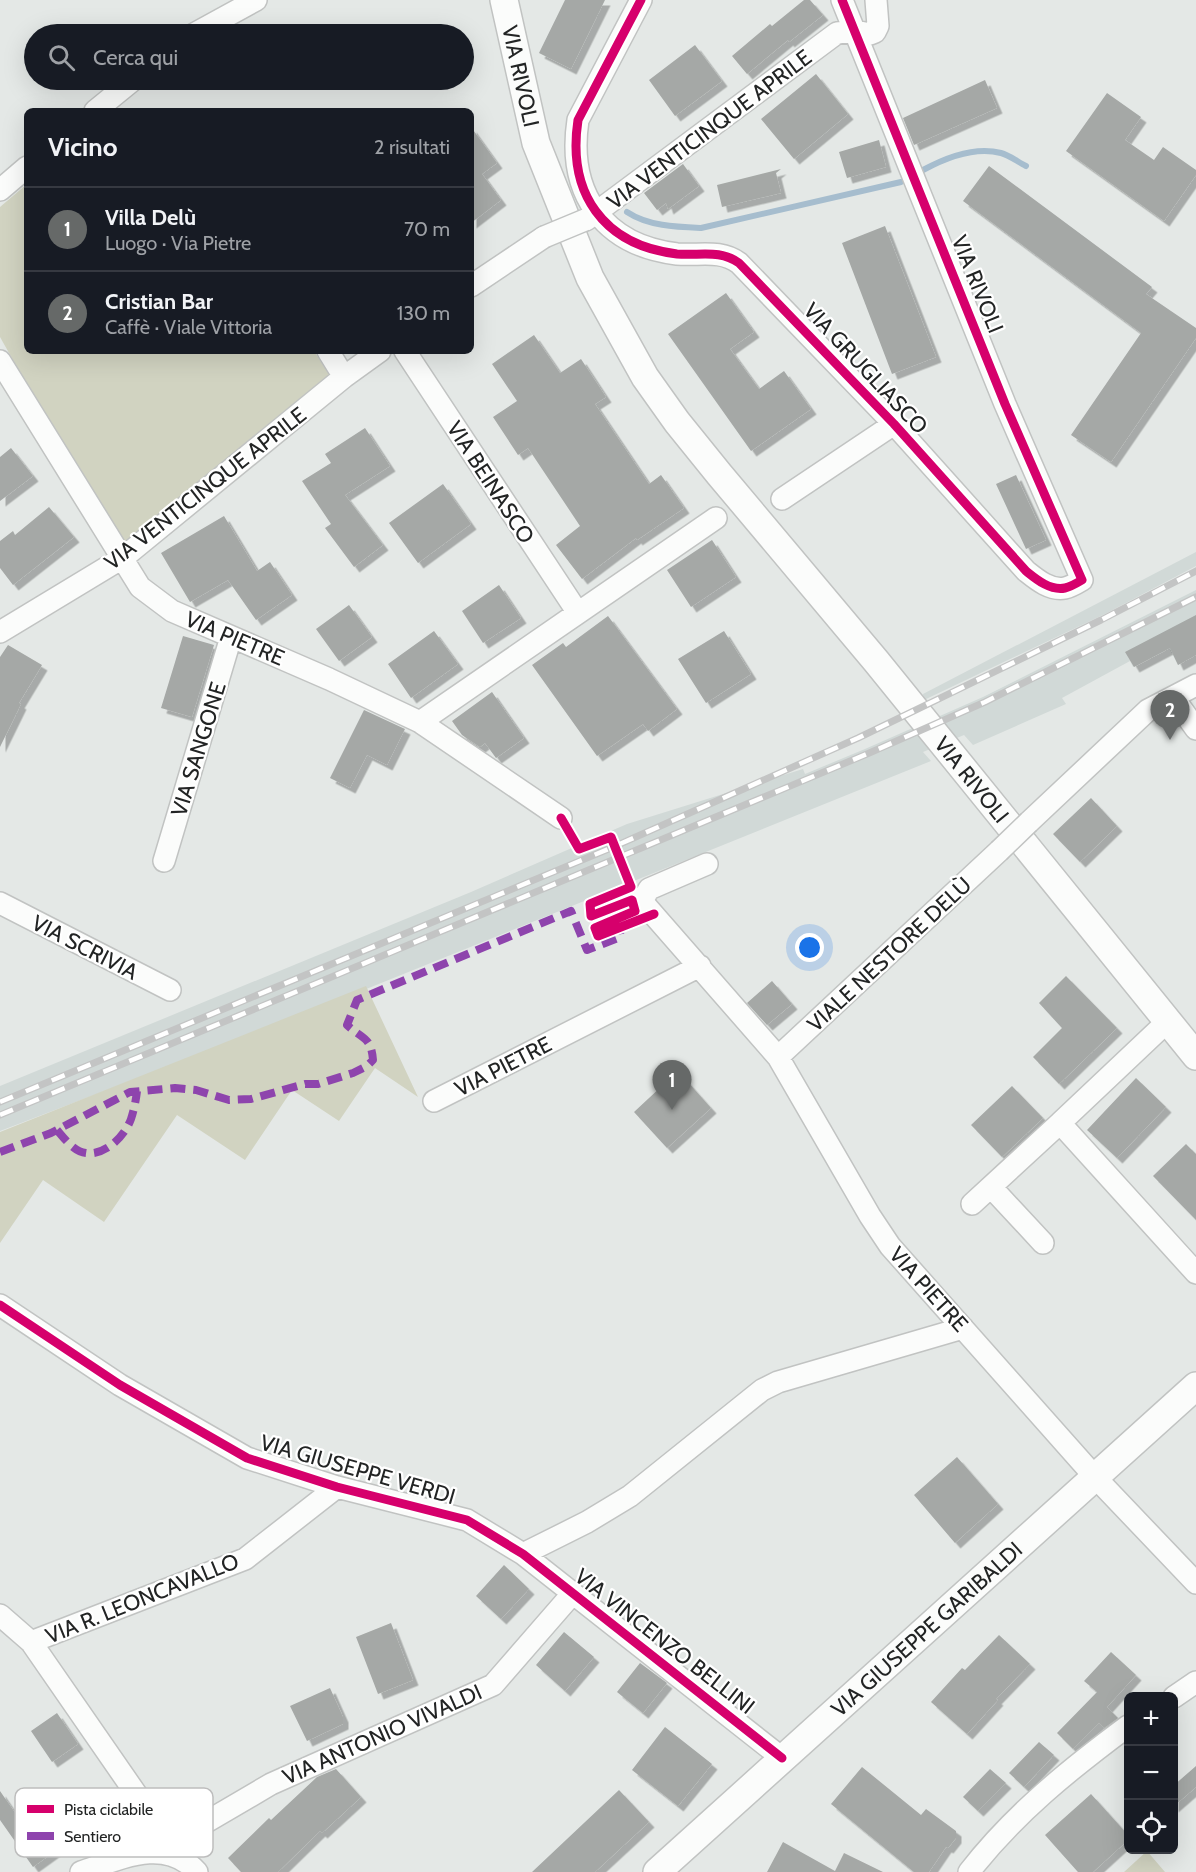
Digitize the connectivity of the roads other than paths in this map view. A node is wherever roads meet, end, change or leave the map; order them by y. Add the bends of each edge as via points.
1 (256, 0) edge
2 (504, 0) edge
3 (640, 0) edge
4 (842, 0) edge
5 (876, 0) edge
6 (212, 24) edge
7 (855, 31) junction
8 (121, 90) edge
9 (99, 108) edge
10 (24, 170) edge
11 (0, 190) edge
12 (591, 216) junction
13 (474, 284) edge
14 (329, 354) edge
15 (376, 354) edge
16 (407, 354) edge
17 (0, 361) edge
18 (344, 377) junction
19 (894, 424) junction
20 (782, 500) dead end
21 (716, 518) dead end
22 (124, 557) junction
23 (1082, 580) joint
24 (578, 613) junction
25 (0, 632) edge
26 (231, 637) junction
27 (1196, 685) edge
28 (1173, 697) junction
29 (420, 722) junction
30 (1196, 729) edge
31 (561, 818) dead end
32 (164, 861) dead end
33 (707, 864) dead end
34 (0, 903) edge
35 (700, 966) junction
36 (170, 990) dead end
37 (1169, 1020) junction
38 (1196, 1040) edge
39 (1196, 1056) edge
40 (778, 1057) junction
41 (434, 1101) dead end
42 (1060, 1123) junction
43 (991, 1187) junction
44 (972, 1204) dead end
45 (1043, 1243) dead end
46 (1196, 1273) edge
47 (2, 1310) edge
48 (963, 1328) junction
49 (1196, 1386) edge
50 (1095, 1478) junction
51 (338, 1487) junction
52 (523, 1554) junction
53 (1196, 1582) edge
54 (573, 1593) junction
55 (0, 1615) edge
56 (31, 1642) junction
57 (1196, 1682) edge
58 (1178, 1694) edge
59 (1124, 1729) edge
60 (782, 1758) junction
61 (132, 1788) edge
62 (213, 1818) edge
63 (126, 1857) edge
64 (178, 1857) edge
65 (81, 1872) edge
66 (197, 1872) edge
67 (657, 1872) edge
68 (969, 1872) edge

1 - 6 street
2 - 37 street, VIA RIVOLI via 536,143 591,278 645,377 676,422
3 - 12 street, VIA GRUGLIASCO via 578,120 576,160
4 - 7 street, VIA RIVOLI
5 - 7 street via 875,32
7 - 12 street, VIA VENTICINQUE APRILE via 837,33
7 - 23 street, VIA RIVOLI via 1001,393
8 - 9 street
10 - 11 street
12 - 13 street, VIA VENTICINQUE APRILE, bridge via 544,237
12 - 19 street, VIA GRUGLIASCO via 651,248 677,254 730,256
14 - 18 street
15 - 18 street, VIA VENTICINQUE APRILE
16 - 24 street, VIA BEINASCO
17 - 22 street, VIA PIETRE
18 - 22 street, VIA VENTICINQUE APRILE
19 - 20 street, VIA GRUGLIASCO
19 - 23 street, VIA GRUGLIASCO via 1026,571 1050,587 1064,589
21 - 24 street
22 - 25 street, VIA VENTICINQUE APRILE
22 - 26 street, VIA PIETRE via 140,587 172,611
24 - 29 street
26 - 29 street, VIA PIETRE
26 - 32 street, VIA SANGONE
27 - 28 street
28 - 30 street
28 - 40 street, VIALE NESTORE DELÙ, bridge via 1148,710
29 - 31 street, VIA PIETRE
33 - 35 street, VIA PIETRE via 649,889 641,900
34 - 36 street, VIA SCRIVIA
35 - 40 street, VIA PIETRE
35 - 41 street, VIA PIETRE
37 - 38 street, VIA RIVOLI
37 - 39 street, VIA RIVOLI
37 - 42 street
40 - 48 street, VIA PIETRE via 890,1246
42 - 43 street
42 - 46 street
43 - 44 street
43 - 45 street
47 - 51 street, VIA GIUSEPPE VERDI via 120,1385 247,1458
48 - 50 street, VIA PIETRE
48 - 52 street via 762,1390 630,1496
49 - 50 street, VIA GIUSEPPE GARIBALDI
50 - 53 street, VIA PIETRE
50 - 60 street, VIA GIUSEPPE GARIBALDI
51 - 52 street, VIA GIUSEPPE VERDI via 467,1520
51 - 56 street, VIA R. LEONCAVALLO via 245,1559
52 - 54 street, VIA VINCENZO BELLINI
54 - 60 street, VIA VINCENZO BELLINI
54 - 62 street, VIA ANTONIO VIVALDI via 493,1684 270,1784
55 - 56 street
56 - 61 street
57 - 58 street
59 - 68 street via 1031,1804
60 - 67 street, VIA GIUSEPPE GARIBALDI
63 - 65 street
64 - 66 street

